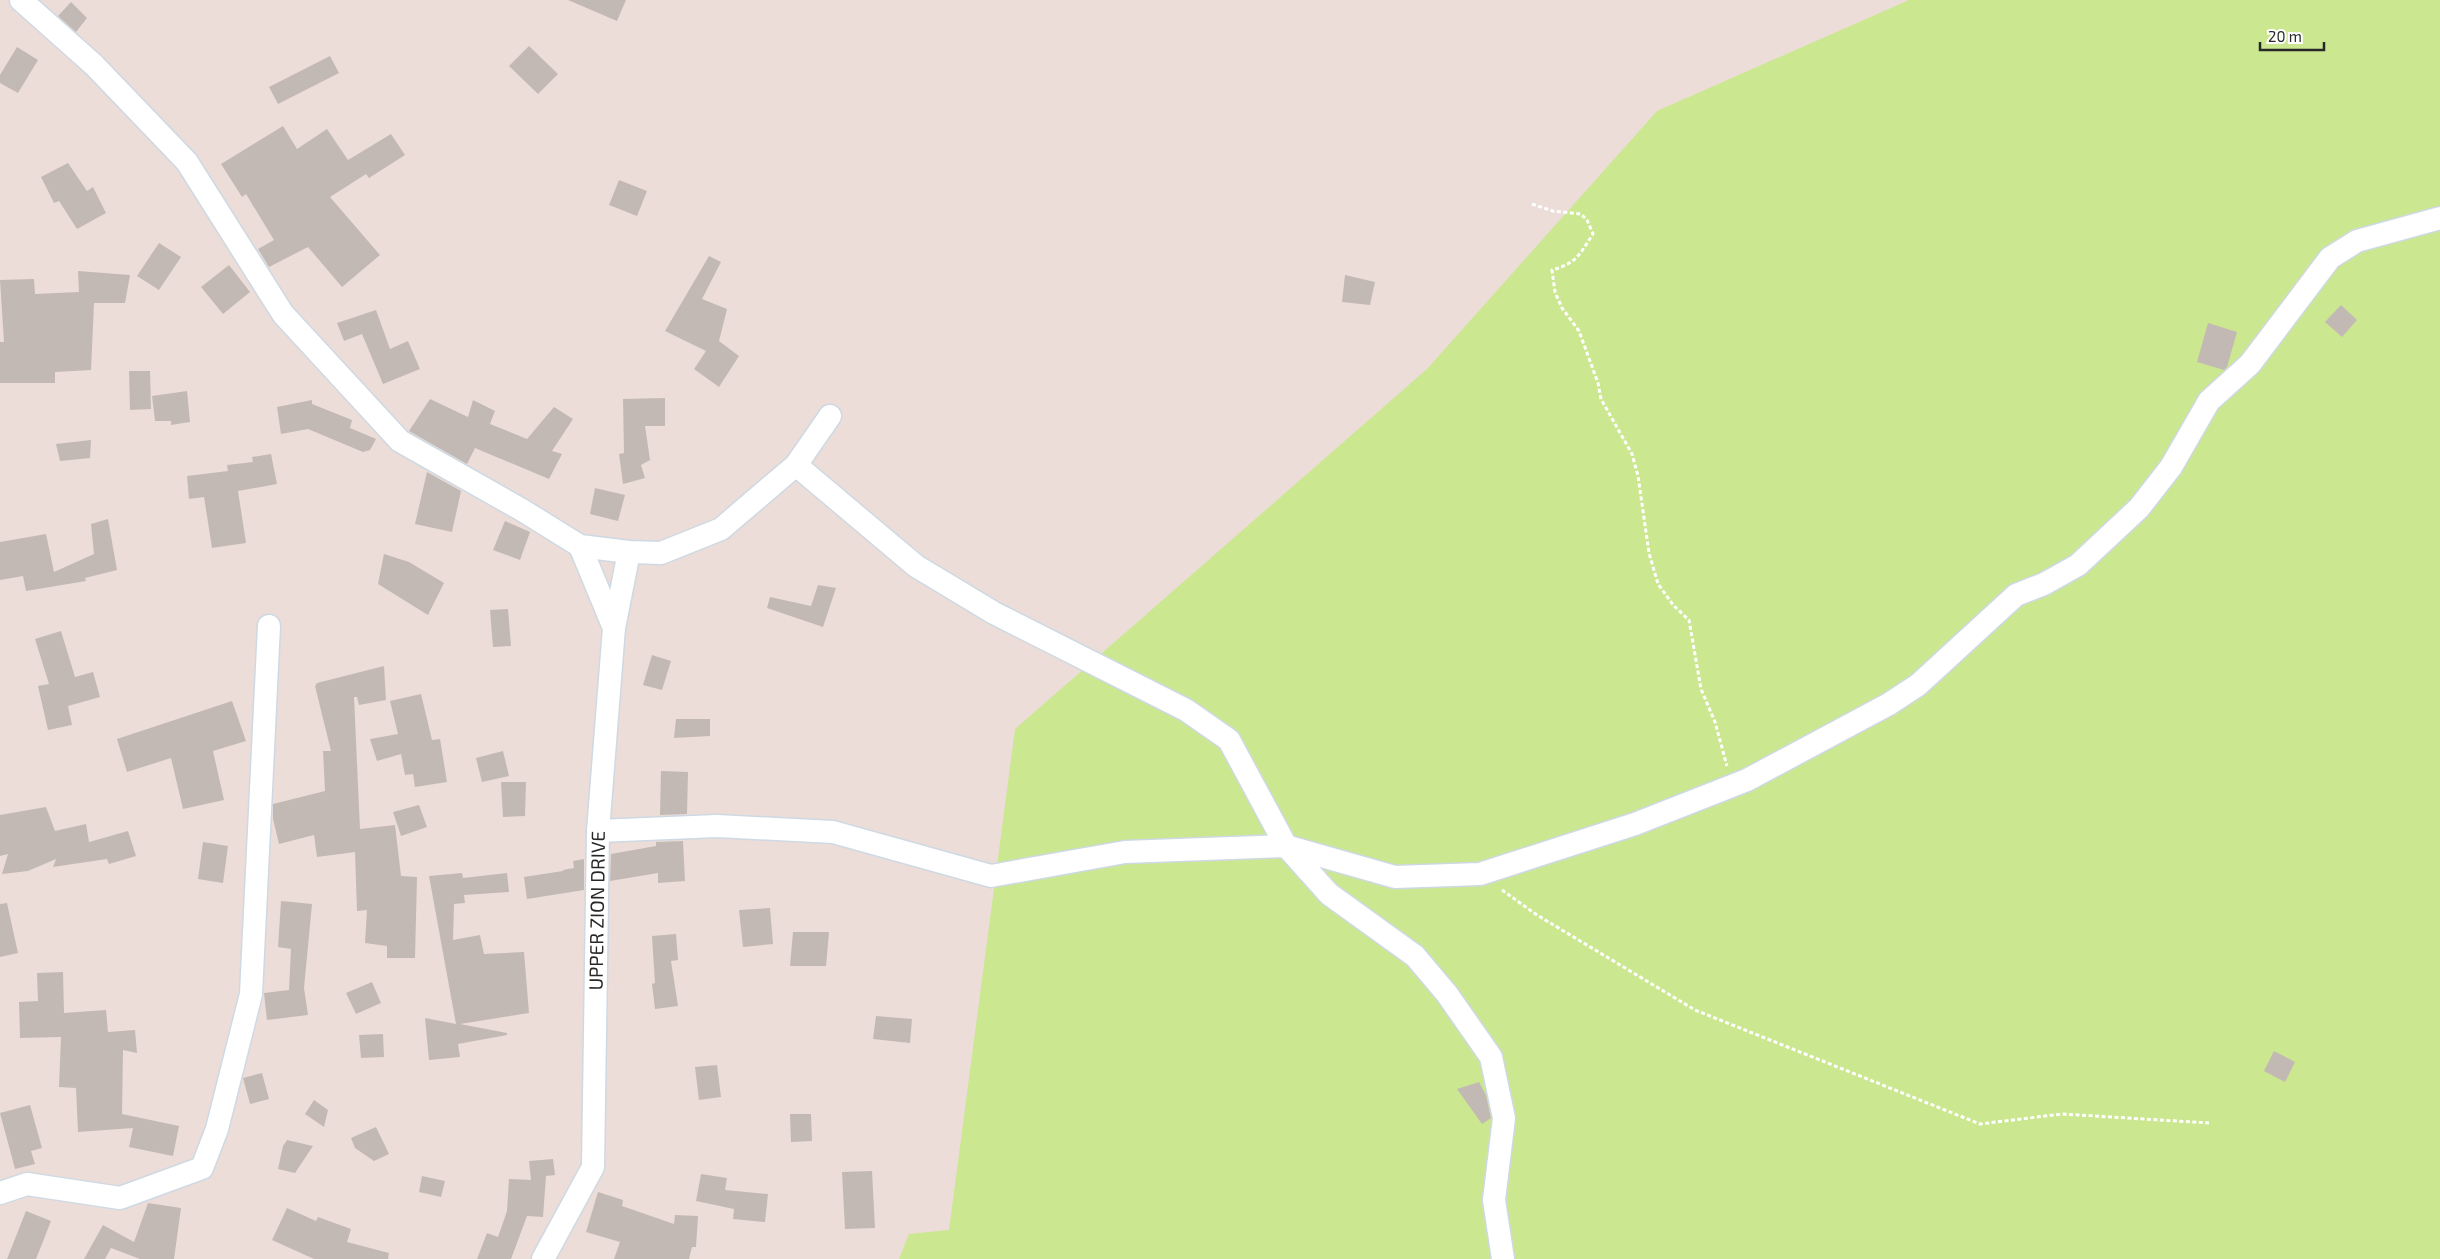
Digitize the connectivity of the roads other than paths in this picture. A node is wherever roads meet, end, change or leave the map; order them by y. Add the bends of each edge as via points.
1 (21, 0) edge
2 (2440, 218) edge
3 (830, 416) dead end
4 (796, 465) junction
5 (580, 546) junction
6 (629, 552) junction
7 (269, 626) dead end
8 (614, 628) junction
9 (598, 831) junction
10 (1286, 846) junction
11 (0, 1193) edge
12 (543, 1259) edge
13 (1503, 1259) edge

1 - 5 street via 94,65 187,162 283,314 400,440
2 - 10 street via 2357,241 2330,258 2250,364 2209,401 2171,467 2139,508 2078,565 2016,595 1918,685 1889,704 1732,786 1635,824 1480,874 1395,877
3 - 4 street
4 - 6 street via 721,529 661,553
4 - 10 street via 916,566 994,613 1186,710 1229,740
5 - 6 street
5 - 8 street
6 - 8 street, UPPER ZION DRIVE
7 - 11 street via 251,994 217,1129 202,1168 120,1198 27,1184
8 - 9 street, UPPER ZION DRIVE
9 - 10 street via 717,826 833,832 991,876 1125,852
9 - 12 street, UPPER ZION DRIVE via 593,1167
10 - 13 street via 1329,894 1415,956 1447,994 1491,1057 1504,1118 1494,1200

